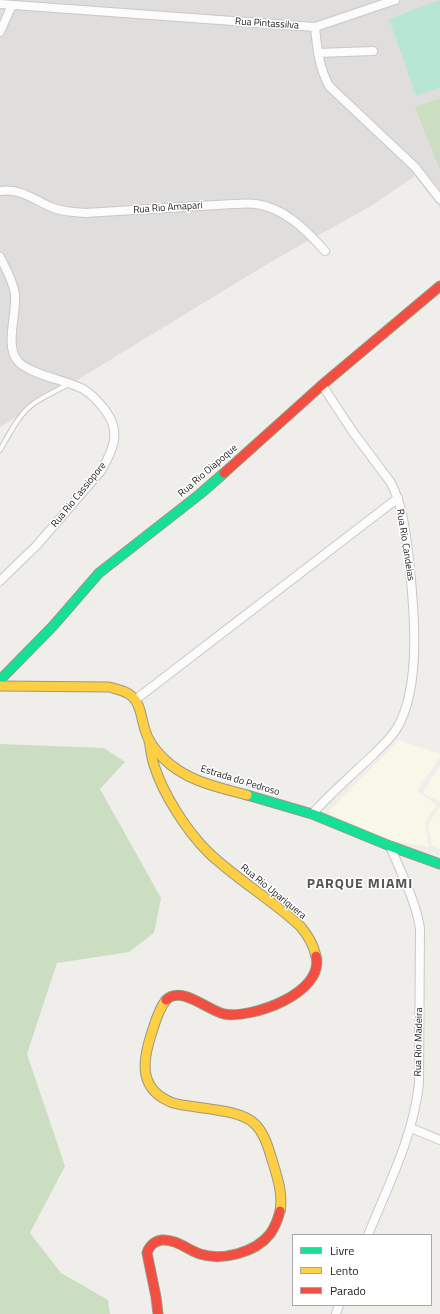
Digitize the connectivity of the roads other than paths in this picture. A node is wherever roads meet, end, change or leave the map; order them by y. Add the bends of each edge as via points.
1 (395, 0) edge
2 (0, 4) edge
3 (12, 5) junction
4 (315, 27) junction
5 (0, 32) edge
6 (373, 51) dead end
7 (318, 53) junction
8 (0, 191) edge
9 (440, 199) edge
10 (325, 251) dead end
11 (0, 257) edge
12 (440, 286) edge
13 (70, 384) junction
14 (322, 385) junction
15 (0, 450) edge
16 (398, 498) junction
17 (0, 581) edge
18 (0, 680) edge
19 (0, 686) edge
20 (135, 700) junction
21 (149, 741) junction
22 (312, 814) junction
23 (390, 846) junction
24 (440, 864) edge
25 (411, 1128) junction
26 (440, 1140) edge
27 (368, 1234) edge
28 (158, 1314) edge

1 - 4 street
2 - 3 street, Rua Pintassilva
3 - 4 street, Rua Pintassilva
3 - 5 street
4 - 7 street
6 - 7 street
7 - 9 street via 329,86 415,167
8 - 10 street, Rua Rio Amapari via 16,190 67,212 85,213 256,204 275,209 294,220
11 - 13 street, Rua Rio Cassiopore via 14,292 13,353 17,360 30,370
12 - 14 street, Rua Rio Oiapoque
13 - 15 lane via 37,401 27,410
13 - 17 street, Rua Rio Cassiopore via 93,396 109,415 115,430 114,444 101,471 37,545
14 - 16 street via 353,432 392,483
14 - 18 street, Rua Rio Oiapoque via 200,494 98,573 53,626
16 - 20 street, Rua Rio Candeias
16 - 22 street, Rua Rio Candeias via 406,539 414,611 413,662 404,714 397,728
19 - 20 street via 109,687 126,691
20 - 21 street, Estrada do Pedroso
21 - 22 street, Estrada do Pedroso via 173,767 198,781
21 - 28 street, Rua Rio Upariquera via 156,772 167,794 204,849 305,931 317,957 315,973 307,986 292,997 250,1013 222,1014 182,995 174,994 164,1003 156,1018 143,1066 150,1086 165,1100 176,1104 229,1112 251,1121 265,1140 278,1180 280,1196 280,1210 269,1235 247,1250 215,1256 192,1251 164,1240 152,1244 147,1253
22 - 23 street, Estrada do Pedroso
23 - 24 street, Estrada do Pedroso
23 - 25 street, Rua Rio Madeira via 411,894 420,928 419,1084
25 - 26 street
25 - 27 street, Rua Rio Madeira

